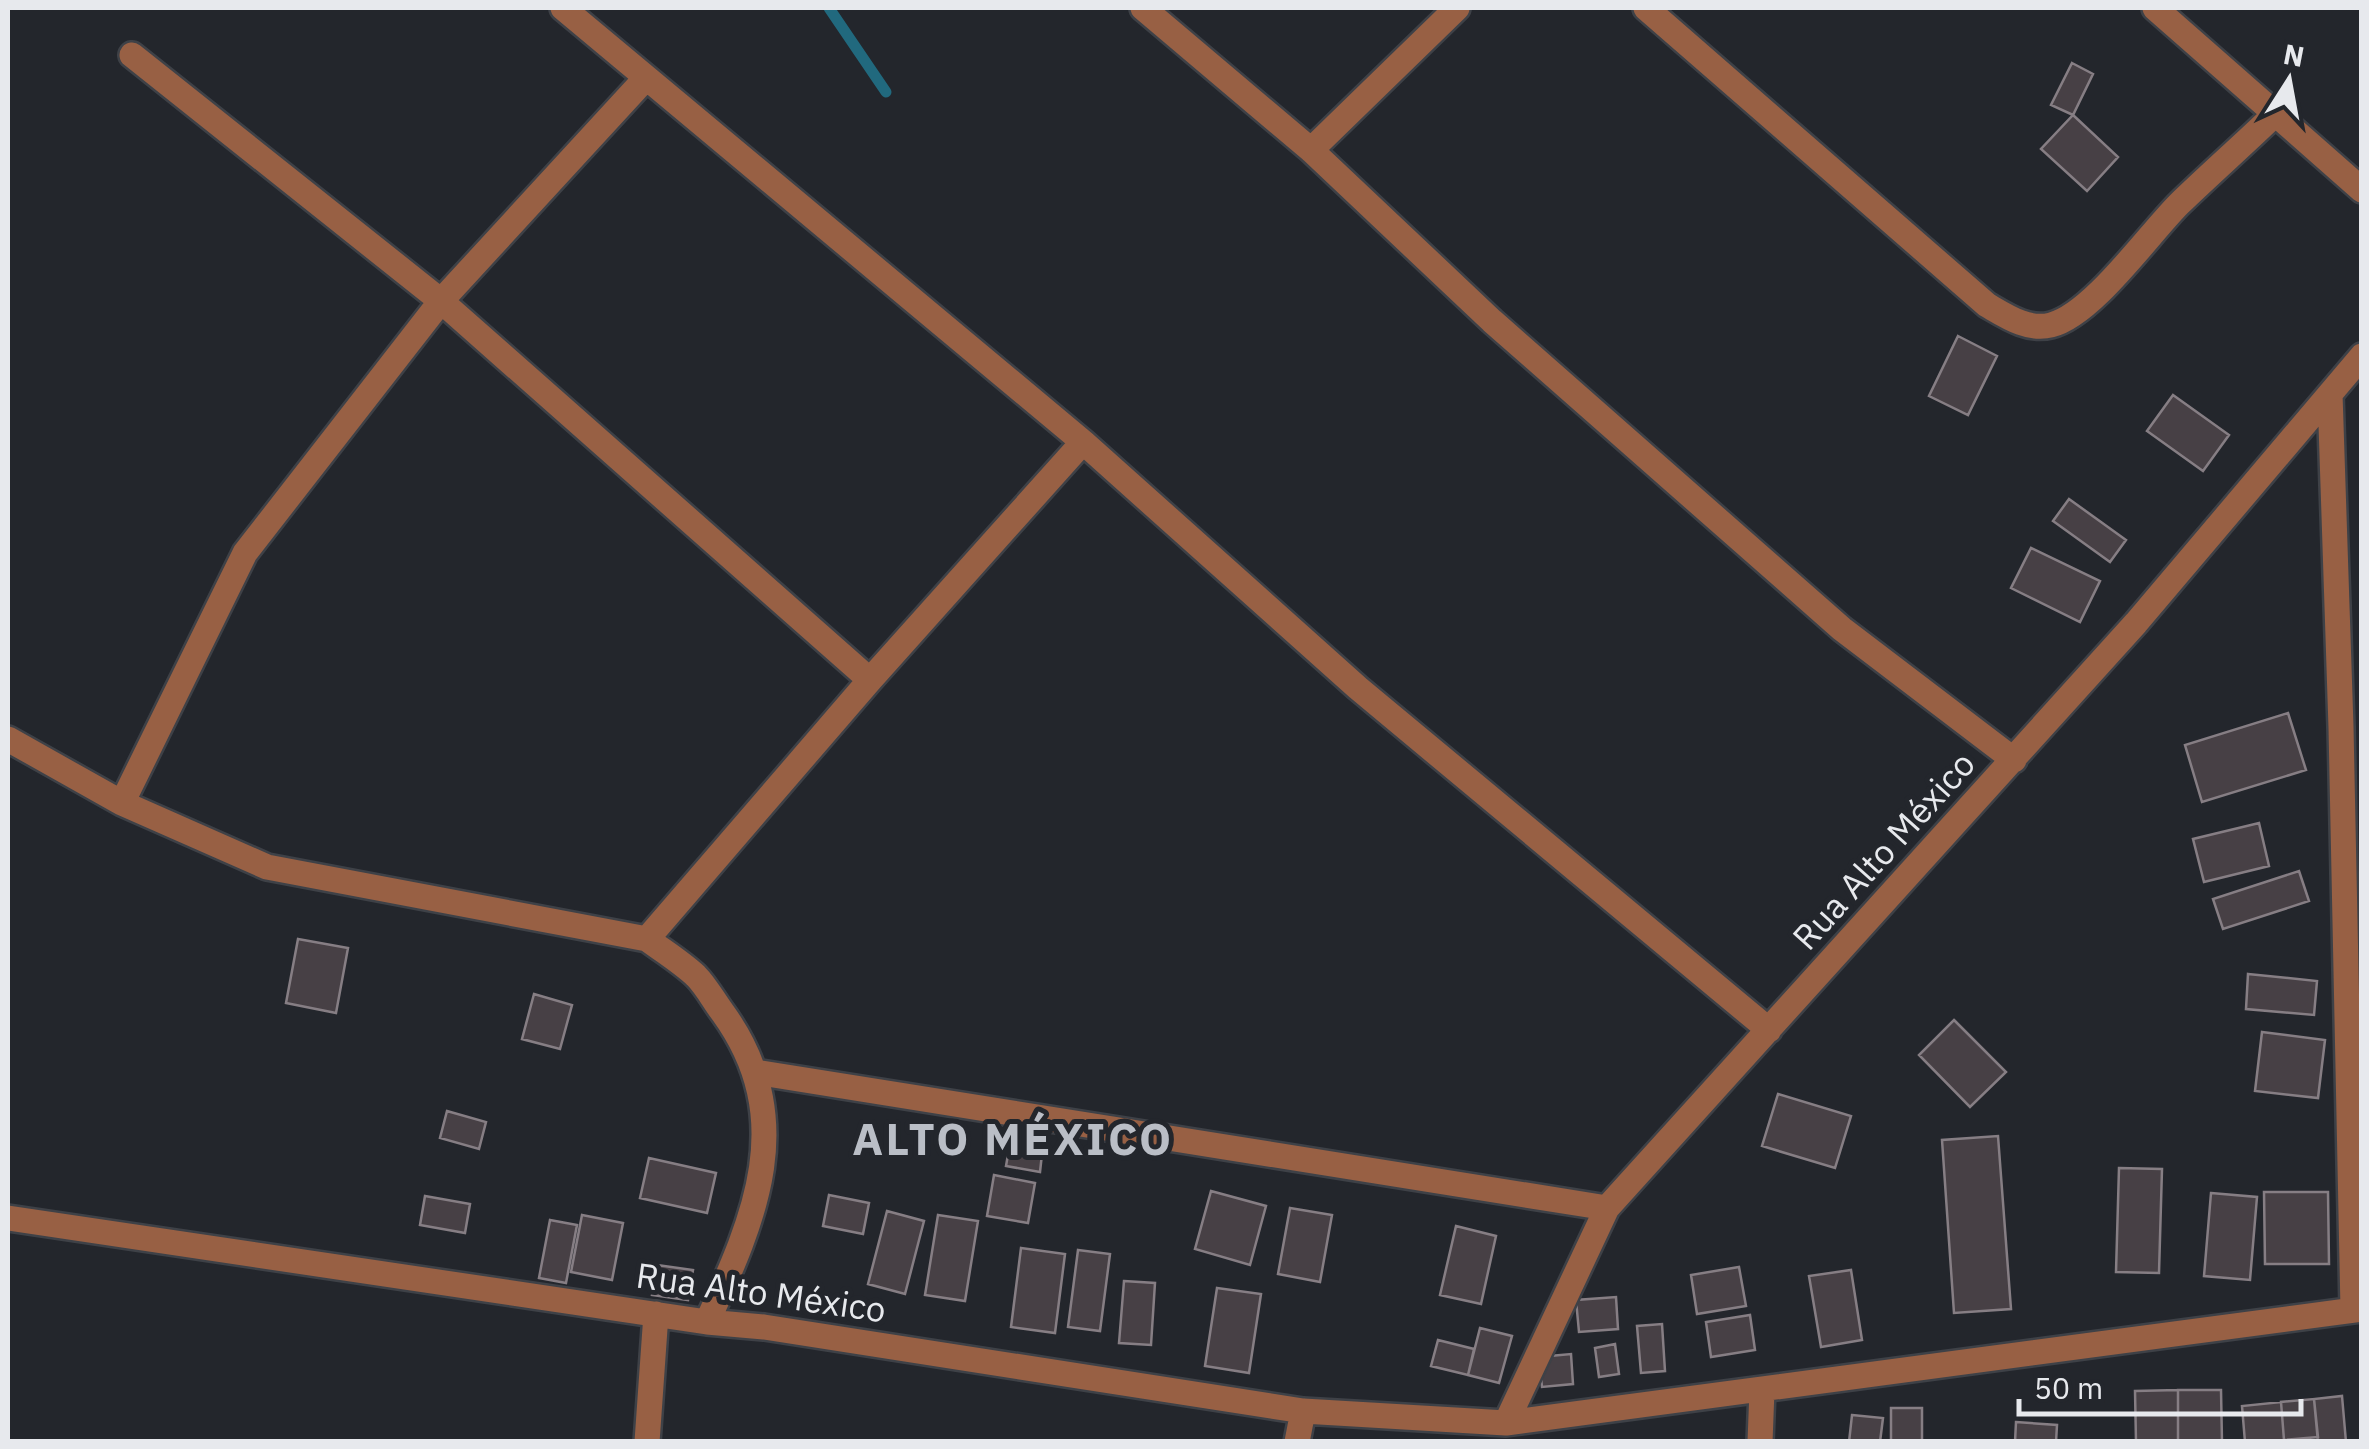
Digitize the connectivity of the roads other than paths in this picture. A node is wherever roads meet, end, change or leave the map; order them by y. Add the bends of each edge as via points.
1 (562, 8) edge
2 (1143, 8) edge
3 (1457, 8) edge
4 (1646, 8) edge
5 (2155, 8) edge
6 (132, 55) dead end
7 (645, 79) junction
8 (2274, 116) junction
9 (1311, 150) junction
10 (2362, 190) edge
11 (441, 301) junction
12 (2362, 356) edge
13 (2330, 394) junction
14 (1083, 442) junction
15 (870, 680) junction
16 (2351, 723) edge
17 (8, 739) edge
18 (2014, 760) junction
19 (122, 803) junction
20 (647, 939) junction
21 (1769, 1030) junction
22 (756, 1072) junction
23 (1608, 1208) junction
24 (8, 1218) edge
25 (2357, 1310) edge
26 (656, 1314) junction
27 (707, 1322) junction
28 (1762, 1390) junction
29 (1303, 1411) junction
30 (1506, 1423) junction
31 (647, 1442) edge
32 (1296, 1442) edge
33 (1760, 1442) edge

1 - 7 street
2 - 9 street
3 - 9 street
4 - 8 street via 1987,305 2031,326 2068,318
5 - 8 street
6 - 11 street
7 - 11 street
7 - 14 street
8 - 10 street
9 - 18 street via 1492,321 1842,628
11 - 15 street
11 - 19 street via 246,552
12 - 13 street, Rua Alto México
13 - 16 street
13 - 18 street, Rua Alto México
14 - 15 street
14 - 21 street via 1358,688
15 - 20 street
16 - 25 street
17 - 19 street
18 - 21 street, Rua Alto México
19 - 20 street via 267,867
20 - 22 street via 697,977
21 - 23 street, Rua Alto México
22 - 23 street
22 - 27 street via 765,1140 756,1202
23 - 30 street, Rua Alto México
24 - 26 street, Rua Alto México
25 - 28 street, Rua Alto México
26 - 27 street, Rua Alto México
26 - 31 street
27 - 29 street, Rua Alto México
28 - 30 street, Rua Alto México
28 - 33 street
29 - 30 street, Rua Alto México
29 - 32 street

